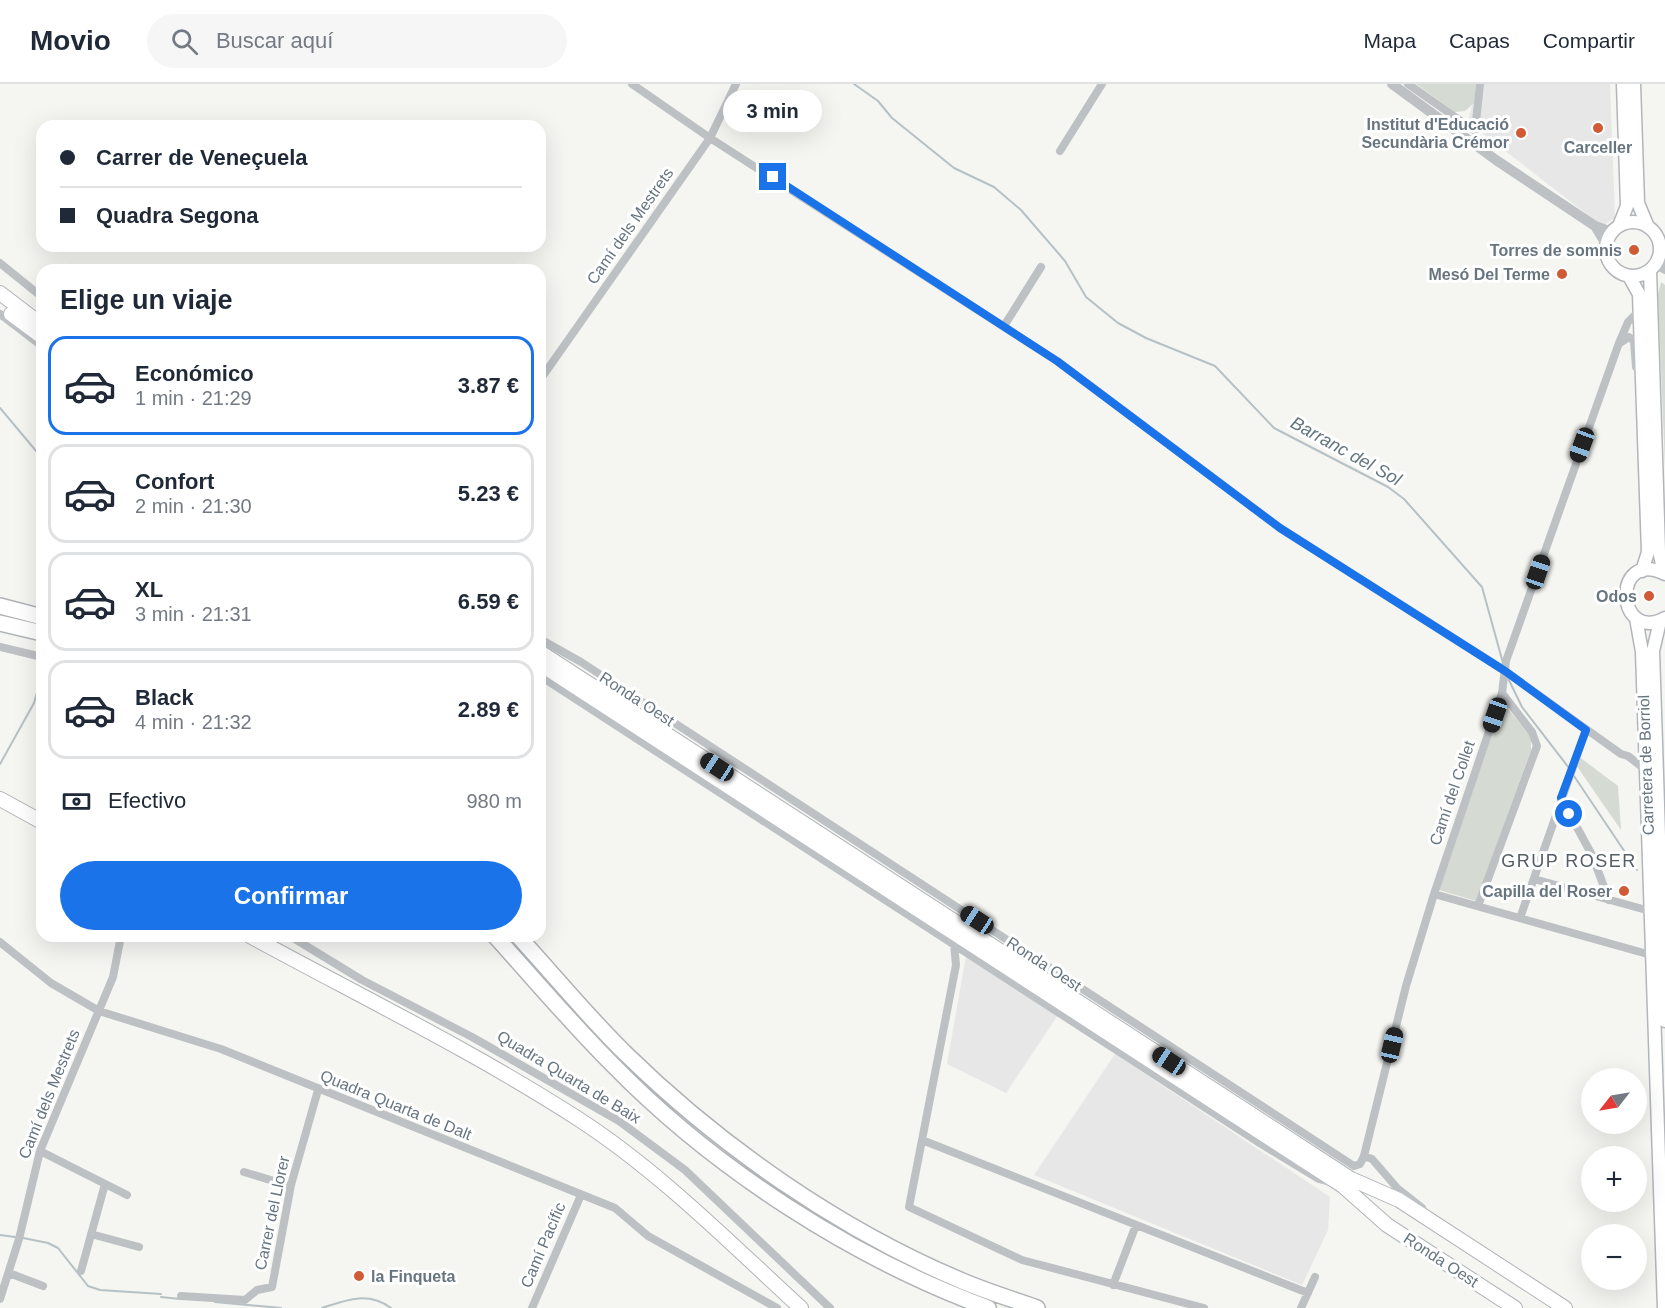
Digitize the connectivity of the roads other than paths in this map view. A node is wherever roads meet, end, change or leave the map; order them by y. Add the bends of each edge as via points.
1 (632, 84) edge
2 (736, 84) edge
3 (1102, 84) edge
4 (1392, 84) edge
5 (1408, 84) edge
6 (1480, 84) edge
7 (1623, 84) edge
8 (1634, 84) edge
9 (710, 138) junction
10 (1060, 151) dead end
11 (1595, 226) junction
12 (1648, 227) junction
13 (1615, 229) junction
14 (1606, 244) junction
15 (0, 263) edge
16 (1659, 264) edge
17 (1041, 267) dead end
18 (1629, 276) junction
19 (36, 292) edge
20 (0, 293) edge
21 (0, 305) edge
22 (1639, 311) junction
23 (0, 314) edge
24 (36, 320) edge
25 (1004, 326) junction
26 (36, 332) edge
27 (36, 341) edge
28 (1619, 343) junction
29 (546, 371) edge
30 (1641, 376) junction
31 (1642, 570) junction
32 (1664, 573) edge
33 (0, 606) edge
34 (36, 615) edge
35 (1636, 618) junction
36 (1662, 619) edge
37 (0, 623) edge
38 (36, 632) edge
39 (546, 643) edge
40 (0, 647) edge
41 (36, 656) edge
42 (546, 656) edge
43 (546, 667) edge
44 (1505, 671) junction
45 (546, 680) edge
46 (1502, 693) junction
47 (1586, 730) junction
48 (1645, 743) junction
49 (1628, 756) junction
50 (1646, 770) junction
51 (1561, 798) junction
52 (0, 799) edge
53 (1558, 808) junction
54 (1569, 814) junction
55 (36, 819) edge
56 (1534, 879) junction
57 (1434, 894) junction
58 (1609, 900) junction
59 (1478, 906) junction
60 (1650, 911) junction
61 (1520, 918) junction
62 (0, 942) edge
63 (121, 942) edge
64 (261, 942) edge
65 (301, 942) edge
66 (500, 942) edge
67 (523, 942) edge
68 (954, 944) junction
69 (1651, 955) junction
70 (975, 958) junction
71 (957, 964) junction
72 (99, 1011) junction
73 (1665, 1021) edge
74 (318, 1090) junction
75 (922, 1140) junction
76 (40, 1151) junction
77 (1364, 1156) junction
78 (244, 1172) dead end
79 (105, 1184) junction
80 (290, 1186) junction
81 (1343, 1186) junction
82 (127, 1195) dead end
83 (581, 1195) junction
84 (1136, 1225) junction
85 (1441, 1228) junction
86 (91, 1234) junction
87 (139, 1247) dead end
88 (81, 1271) dead end
89 (9, 1273) junction
90 (1315, 1277) dead end
91 (1113, 1285) junction
92 (43, 1286) dead end
93 (1308, 1293) junction
94 (181, 1296) dead end
95 (0, 1299) edge
96 (532, 1308) edge
97 (777, 1308) edge
98 (801, 1308) edge
99 (830, 1308) edge
100 (988, 1308) edge
101 (1037, 1308) edge
102 (1204, 1308) edge
103 (1301, 1308) edge
104 (1515, 1308) edge
105 (1565, 1308) edge
106 (1664, 1308) edge

1 - 9 street
2 - 9 street, Camí dels Mestrets
3 - 10 street
4 - 11 street
5 - 6 street via 1475,131
7 - 13 main road via 1627,206
8 - 12 main road via 1638,203
9 - 25 street
9 - 29 street, Camí dels Mestrets
11 - 13 street
11 - 14 street
12 - 13 main road via 1634,222
12 - 16 main road via 1658,241
13 - 14 main road
14 - 18 main road via 1611,265
15 - 19 street
16 - 18 main road via 1640,275
16 - 32 main road via 1659,551
17 - 25 street
18 - 22 main road via 1639,294
20 - 24 main road
21 - 26 main road
22 - 28 street, Camí del Collet via 1628,322
22 - 30 main road
23 - 27 street
25 - 44 street via 1280,528
28 - 30 street via 1629,337 1634,341 1636,368
28 - 44 street, Camí del Collet
30 - 31 main road via 1648,552
31 - 32 main road
31 - 35 main road, Carretera de Borriol via 1630,579 1624,592 1626,607
33 - 34 highway
35 - 36 main road via 1647,622
35 - 48 main road, Carretera de Borriol via 1642,652
36 - 73 main road, Carretera de Borriol via 1653,651
37 - 38 highway
39 - 77 street, Ronda Oest via 1354,1166
40 - 41 street
42 - 85 main road, Ronda Oest via 1351,1179 1399,1200
43 - 81 main road, Ronda Oest
44 - 46 street, Camí del Collet
44 - 47 street
45 - 68 street, Ronda Oest
46 - 57 street, Camí del Collet
46 - 59 street via 1532,732 1537,746
47 - 49 street
47 - 51 street
48 - 49 street
48 - 50 main road, Carretera de Borriol
49 - 50 street
50 - 60 main road, Carretera de Borriol
51 - 53 street
51 - 54 street
52 - 55 main road
53 - 54 street
53 - 56 street
54 - 58 street via 1592,855
56 - 58 street
56 - 61 street
57 - 59 street
57 - 77 street, Camí del Collet via 1406,986
58 - 60 street
59 - 61 street
60 - 69 main road, Carretera de Borriol
61 - 69 street
62 - 72 street, Quadra Quarta de Dalt via 51,983
63 - 72 street, Camí dels Mestrets via 113,977
64 - 98 main road via 519,1083 580,1121 686,1202
65 - 99 street, Quadra Quarta de Baix via 362,980 619,1121 685,1170
66 - 100 highway via 612,1065 690,1135 771,1195 833,1234 953,1295
67 - 101 highway via 625,1053 700,1122 782,1182 845,1222 959,1280
68 - 70 street, Ronda Oest
68 - 71 street
69 - 106 main road, Carretera de Borriol
70 - 71 street
70 - 81 street, Ronda Oest via 1258,1142 1319,1179
71 - 75 street
72 - 74 street, Quadra Quarta de Dalt via 221,1049
72 - 76 street, Camí dels Mestrets
74 - 80 street, Carrer del Llorer
74 - 83 street, Quadra Quarta de Dalt
75 - 84 street
75 - 91 street via 909,1207 1022,1260
76 - 79 street
76 - 89 street, Camí dels Mestrets
77 - 85 street, Ronda Oest via 1372,1159 1398,1190
78 - 80 street
79 - 82 street
79 - 86 street
80 - 94 street, Carrer del Llorer via 272,1287 257,1290 245,1300
81 - 104 main road, Ronda Oest via 1387,1225
83 - 96 street, Camí Pacífic
83 - 97 street, Quadra Quarta de Dalt via 615,1208 648,1236
84 - 91 street
84 - 93 street
85 - 105 main road, Ronda Oest
86 - 87 street
86 - 88 street
89 - 92 street
89 - 95 street, Camí dels Mestrets
90 - 93 street
91 - 102 street
93 - 103 street

